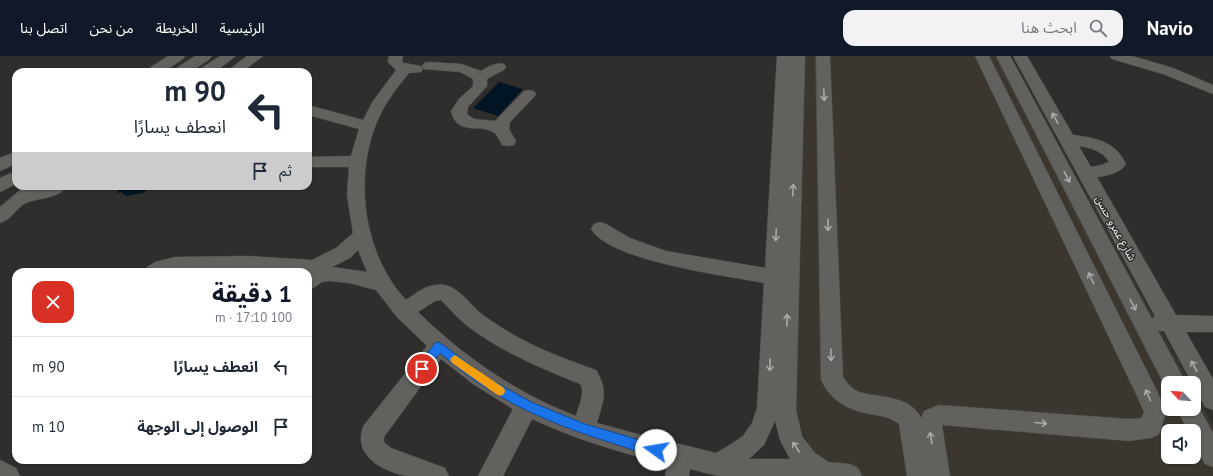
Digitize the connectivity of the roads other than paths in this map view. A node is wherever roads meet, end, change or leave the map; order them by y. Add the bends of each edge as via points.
1 (178, 56) edge
2 (204, 56) edge
3 (229, 56) edge
4 (256, 56) edge
5 (784, 56) edge
6 (798, 56) edge
7 (823, 56) edge
8 (982, 56) edge
9 (1003, 56) edge
10 (1020, 56) edge
11 (1117, 56) edge
12 (396, 60) edge
13 (433, 61) edge
14 (499, 67) dead end
15 (159, 68) edge
16 (186, 68) edge
17 (210, 68) edge
18 (239, 68) edge
19 (479, 77) junction
20 (1211, 86) edge
21 (529, 94) dead end
22 (312, 111) edge
23 (789, 113) junction
24 (367, 126) junction
25 (1066, 140) junction
26 (1055, 156) junction
27 (1075, 156) junction
28 (12, 159) edge
29 (357, 161) junction
30 (312, 162) edge
31 (0, 165) edge
32 (1085, 173) junction
33 (12, 179) edge
34 (0, 186) edge
35 (31, 190) edge
36 (49, 190) edge
37 (20, 199) junction
38 (0, 217) edge
39 (600, 229) dead end
40 (362, 235) junction
41 (160, 268) edge
42 (275, 268) edge
43 (313, 275) edge
44 (781, 278) junction
45 (383, 285) junction
46 (404, 311) junction
47 (1143, 322) junction
48 (1169, 323) junction
49 (1213, 324) edge
50 (439, 346) junction
51 (1171, 376) edge
52 (1213, 400) edge
53 (527, 406) junction
54 (1192, 416) edge
55 (584, 429) junction
56 (1213, 456) edge
57 (717, 464) junction
58 (679, 466) edge
59 (0, 472) edge
60 (750, 474) edge
61 (825, 474) edge
62 (8, 476) edge
63 (437, 476) edge
64 (490, 476) edge
65 (850, 476) edge
66 (919, 476) edge
67 (938, 476) edge

1 - 15 street
2 - 16 street
3 - 17 street
4 - 18 street
5 - 23 street
6 - 23 street
7 -> 66 street via 832,380 838,390 847,397 904,412 910,419
67 -> 8 street via 930,423 932,418 939,415 1129,430 1150,427 1155,412
9 - 26 street, شارع عمرو حسن
25 -> 10 street, شارع عمرو حسن
11 - 20 street
12 - 13 street via 413,70
12 - 24 street
13 - 19 street via 475,73
14 - 19 street
19 - 21 street via 479,87 460,108 464,120 471,123 501,128
22 - 24 street
23 - 44 street
24 - 29 street
25 - 27 street, شارع عمرو حسن
25 - 32 street via 1098,145 1116,156 1118,164 1111,169
26 - 27 street
26 -> 47 street, شارع عمرو حسن
27 - 32 street, شارع عمرو حسن
28 - 31 street
29 - 30 street
29 - 40 street via 355,192
32 - 48 street, شارع عمرو حسن
33 - 34 street
35 - 37 street
36 - 37 street
37 - 38 street
39 - 44 street via 623,243 665,258
40 - 43 street
40 - 45 street
41 - 42 street via 175,264 248,263
43 - 45 street via 345,275
44 -> 57 street via 768,408 763,426 754,441 739,454
61 -> 44 street via 807,462 794,446 786,428
45 - 46 street
46 - 50 street
46 - 55 street via 430,294 446,293 476,320 506,341 540,359 588,377 593,385 593,394
47 - 48 street
47 - 51 street, شارع عمرو حسن
48 - 49 street
52 -> 48 street, شارع عمرو حسن
50 - 53 street via 464,368
50 - 63 street via 372,433 372,443 376,451 383,456
53 - 55 street
53 - 64 street
54 - 56 street
55 - 58 street via 631,444
57 - 58 street
57 - 60 street
59 - 62 street
60 - 61 street via 784,471
61 - 65 street

